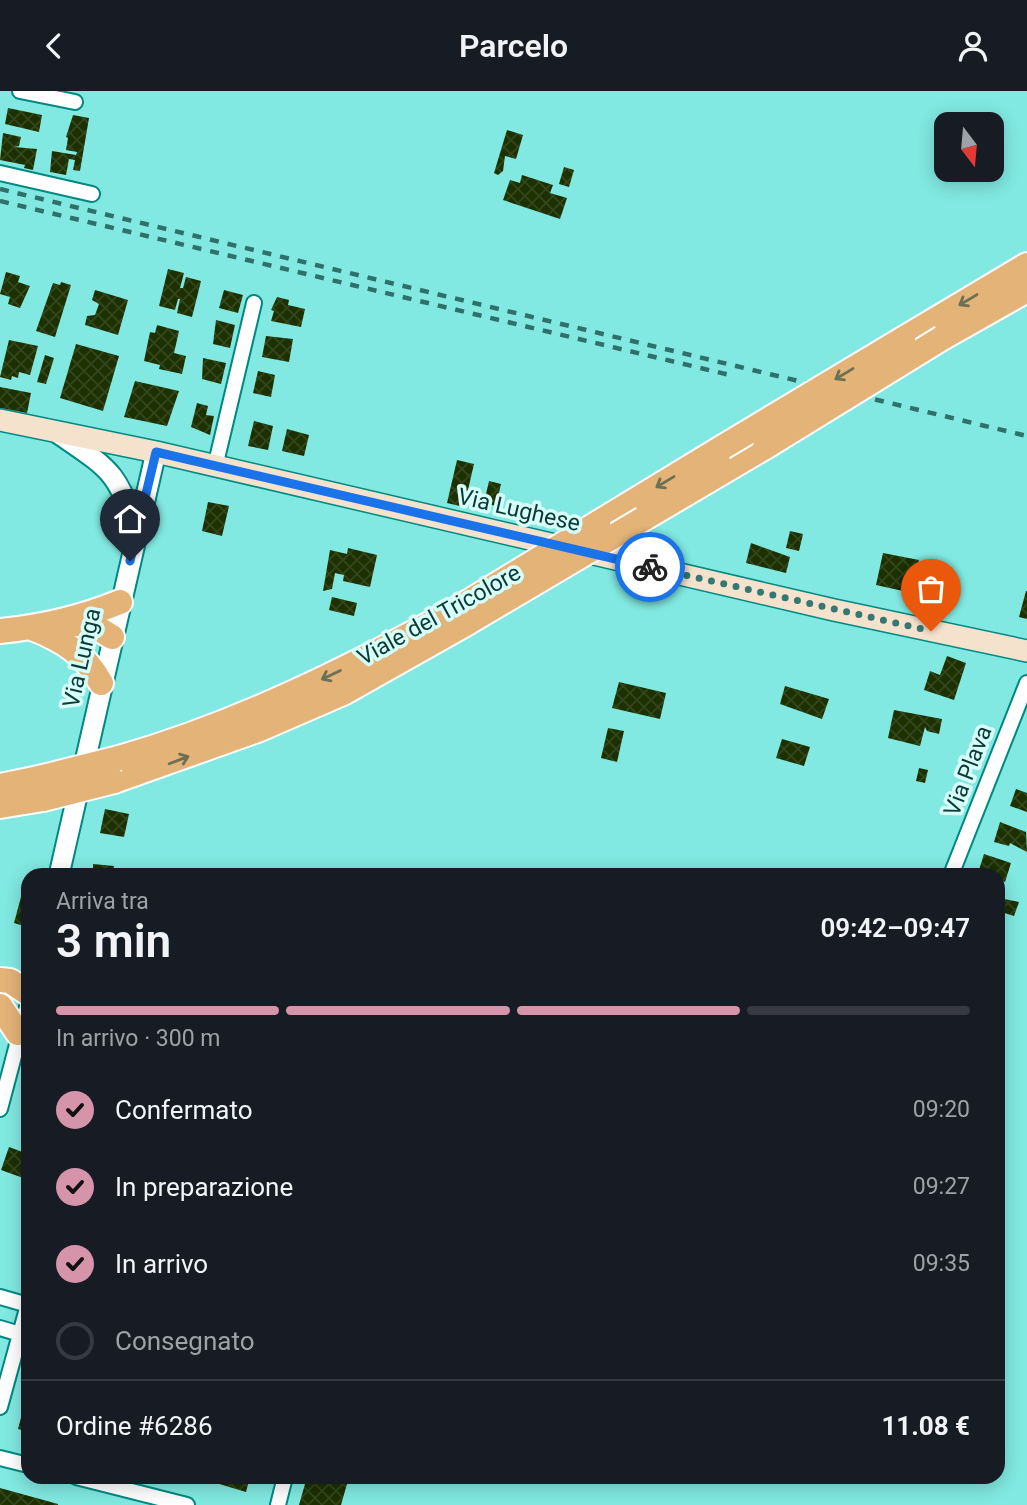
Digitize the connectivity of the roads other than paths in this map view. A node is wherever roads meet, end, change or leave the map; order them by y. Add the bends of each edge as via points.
1 (20, 91) edge
2 (75, 102) dead end
3 (0, 173) edge
4 (92, 194) dead end
5 (1027, 265) edge
6 (1027, 290) edge
7 (254, 303) dead end
8 (0, 420) edge
9 (56, 432) junction
10 (156, 452) junction
11 (215, 467) junction
12 (136, 541) junction
13 (120, 601) junction
14 (462, 616) junction
15 (58, 630) junction
16 (0, 631) edge
17 (112, 637) junction
18 (1027, 651) edge
19 (1027, 683) edge
20 (101, 684) junction
21 (0, 786) edge
22 (41, 789) junction
23 (0, 806) edge
24 (61, 868) edge
25 (954, 868) edge
26 (21, 971) edge
27 (0, 979) edge
28 (21, 989) edge
29 (21, 995) edge
30 (0, 999) edge
31 (0, 1006) edge
32 (21, 1024) edge
33 (18, 1033) junction
34 (0, 1109) edge
35 (0, 1297) edge
36 (21, 1303) edge
37 (0, 1328) edge
38 (21, 1330) edge
39 (20, 1334) junction
40 (0, 1407) edge
41 (0, 1458) edge
42 (21, 1463) edge
43 (104, 1484) edge
44 (283, 1484) edge
45 (187, 1505) edge
46 (278, 1505) edge

1 - 2 street
3 - 4 street
5 -> 14 highway, Viale del Tricolore, bridge via 598,523
6 - 14 highway, Viale del Tricolore, bridge via 643,519
7 - 11 street
8 - 9 main road, Via Lughese
9 - 10 main road, Via Lughese
9 - 12 street via 111,471 129,504
10 - 11 main road, Via Lughese
10 - 12 street, Via Lunga
11 - 18 main road, Via Lughese
12 - 13 street, Via Lunga
13 - 15 highway
13 - 17 street, Via Lunga
14 - 22 highway, Viale del Tricolore, bridge via 343,693 260,729
15 - 16 highway
15 - 17 highway via 95,643
15 - 20 highway via 89,662
17 - 20 street, Via Lunga
19 - 25 street, Via Plava
20 - 24 street, Via Lunga
21 - 22 highway, Viale del Tricolore
22 - 23 highway, Viale del Tricolore
26 - 27 highway
27 - 28 highway
29 - 30 highway
31 - 33 highway
32 - 33 street
33 - 34 street
35 - 36 street
37 - 39 street
38 - 39 street
39 - 40 street
41 - 42 street
43 - 45 street
44 - 46 street

